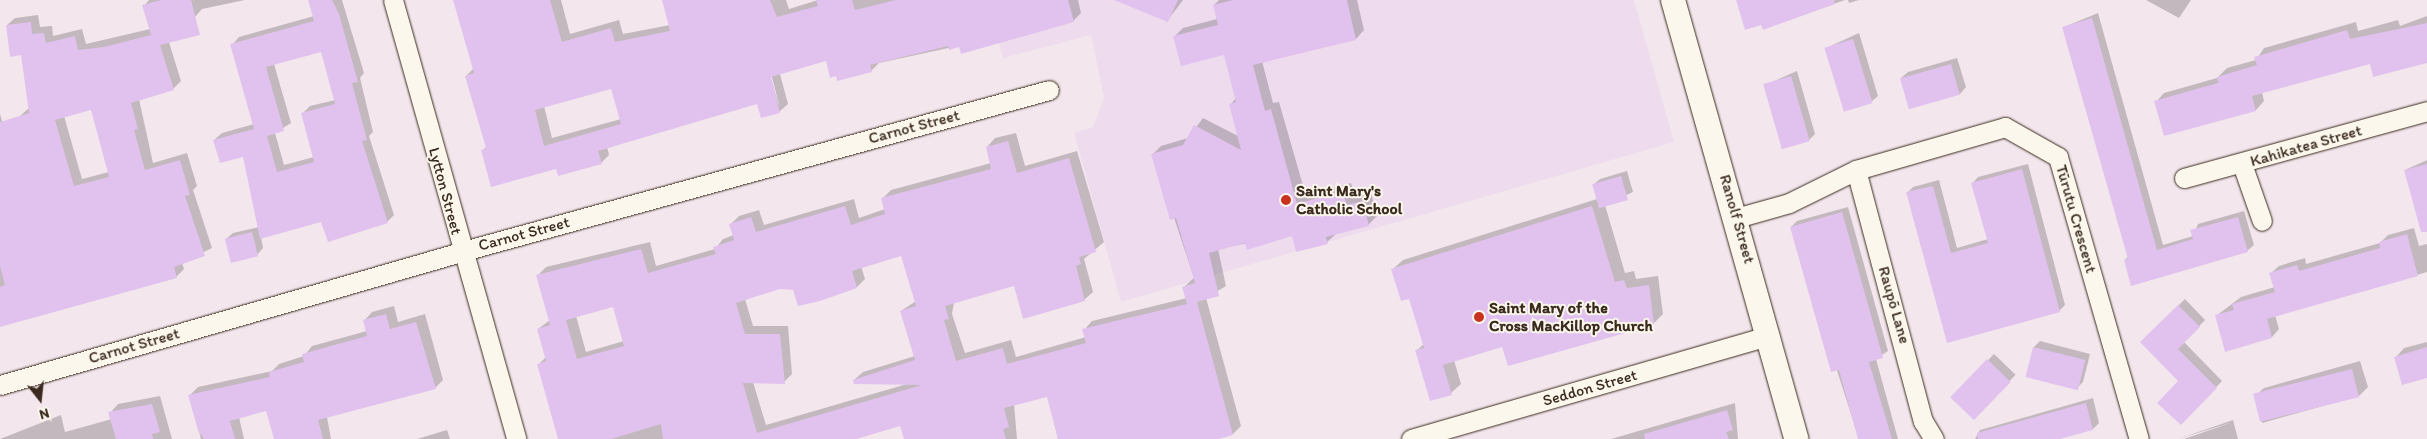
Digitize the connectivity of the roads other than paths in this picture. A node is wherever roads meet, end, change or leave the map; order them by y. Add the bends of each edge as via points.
1 (393, 0) edge
2 (1673, 0) edge
3 (1049, 90) dead end
4 (2427, 111) edge
5 (2242, 164) junction
6 (1856, 170) junction
7 (2184, 178) dead end
8 (1736, 218) junction
9 (2262, 221) dead end
10 (462, 252) junction
11 (1769, 336) junction
12 (0, 384) edge
13 (516, 439) edge
14 (1411, 439) edge
15 (1796, 439) edge
16 (1934, 439) edge
17 (2139, 439) edge

1 - 10 street, Lytton Street
2 - 8 street, Ranolf Street
3 - 10 street, Carnot Street
4 - 5 street, Kahikatea Street
5 - 7 street, Kahikatea Street
5 - 9 street
6 - 8 street, Tūrutu Crescent via 1789,203
6 - 16 street, Raupō Lane via 1923,420
6 - 17 street, Tūrutu Crescent via 2005,127 2058,157
8 - 11 street, Ranolf Street
10 - 12 street, Carnot Street
10 - 13 street, Lytton Street
11 - 14 street, Seddon Street
11 - 15 street, Ranolf Street

